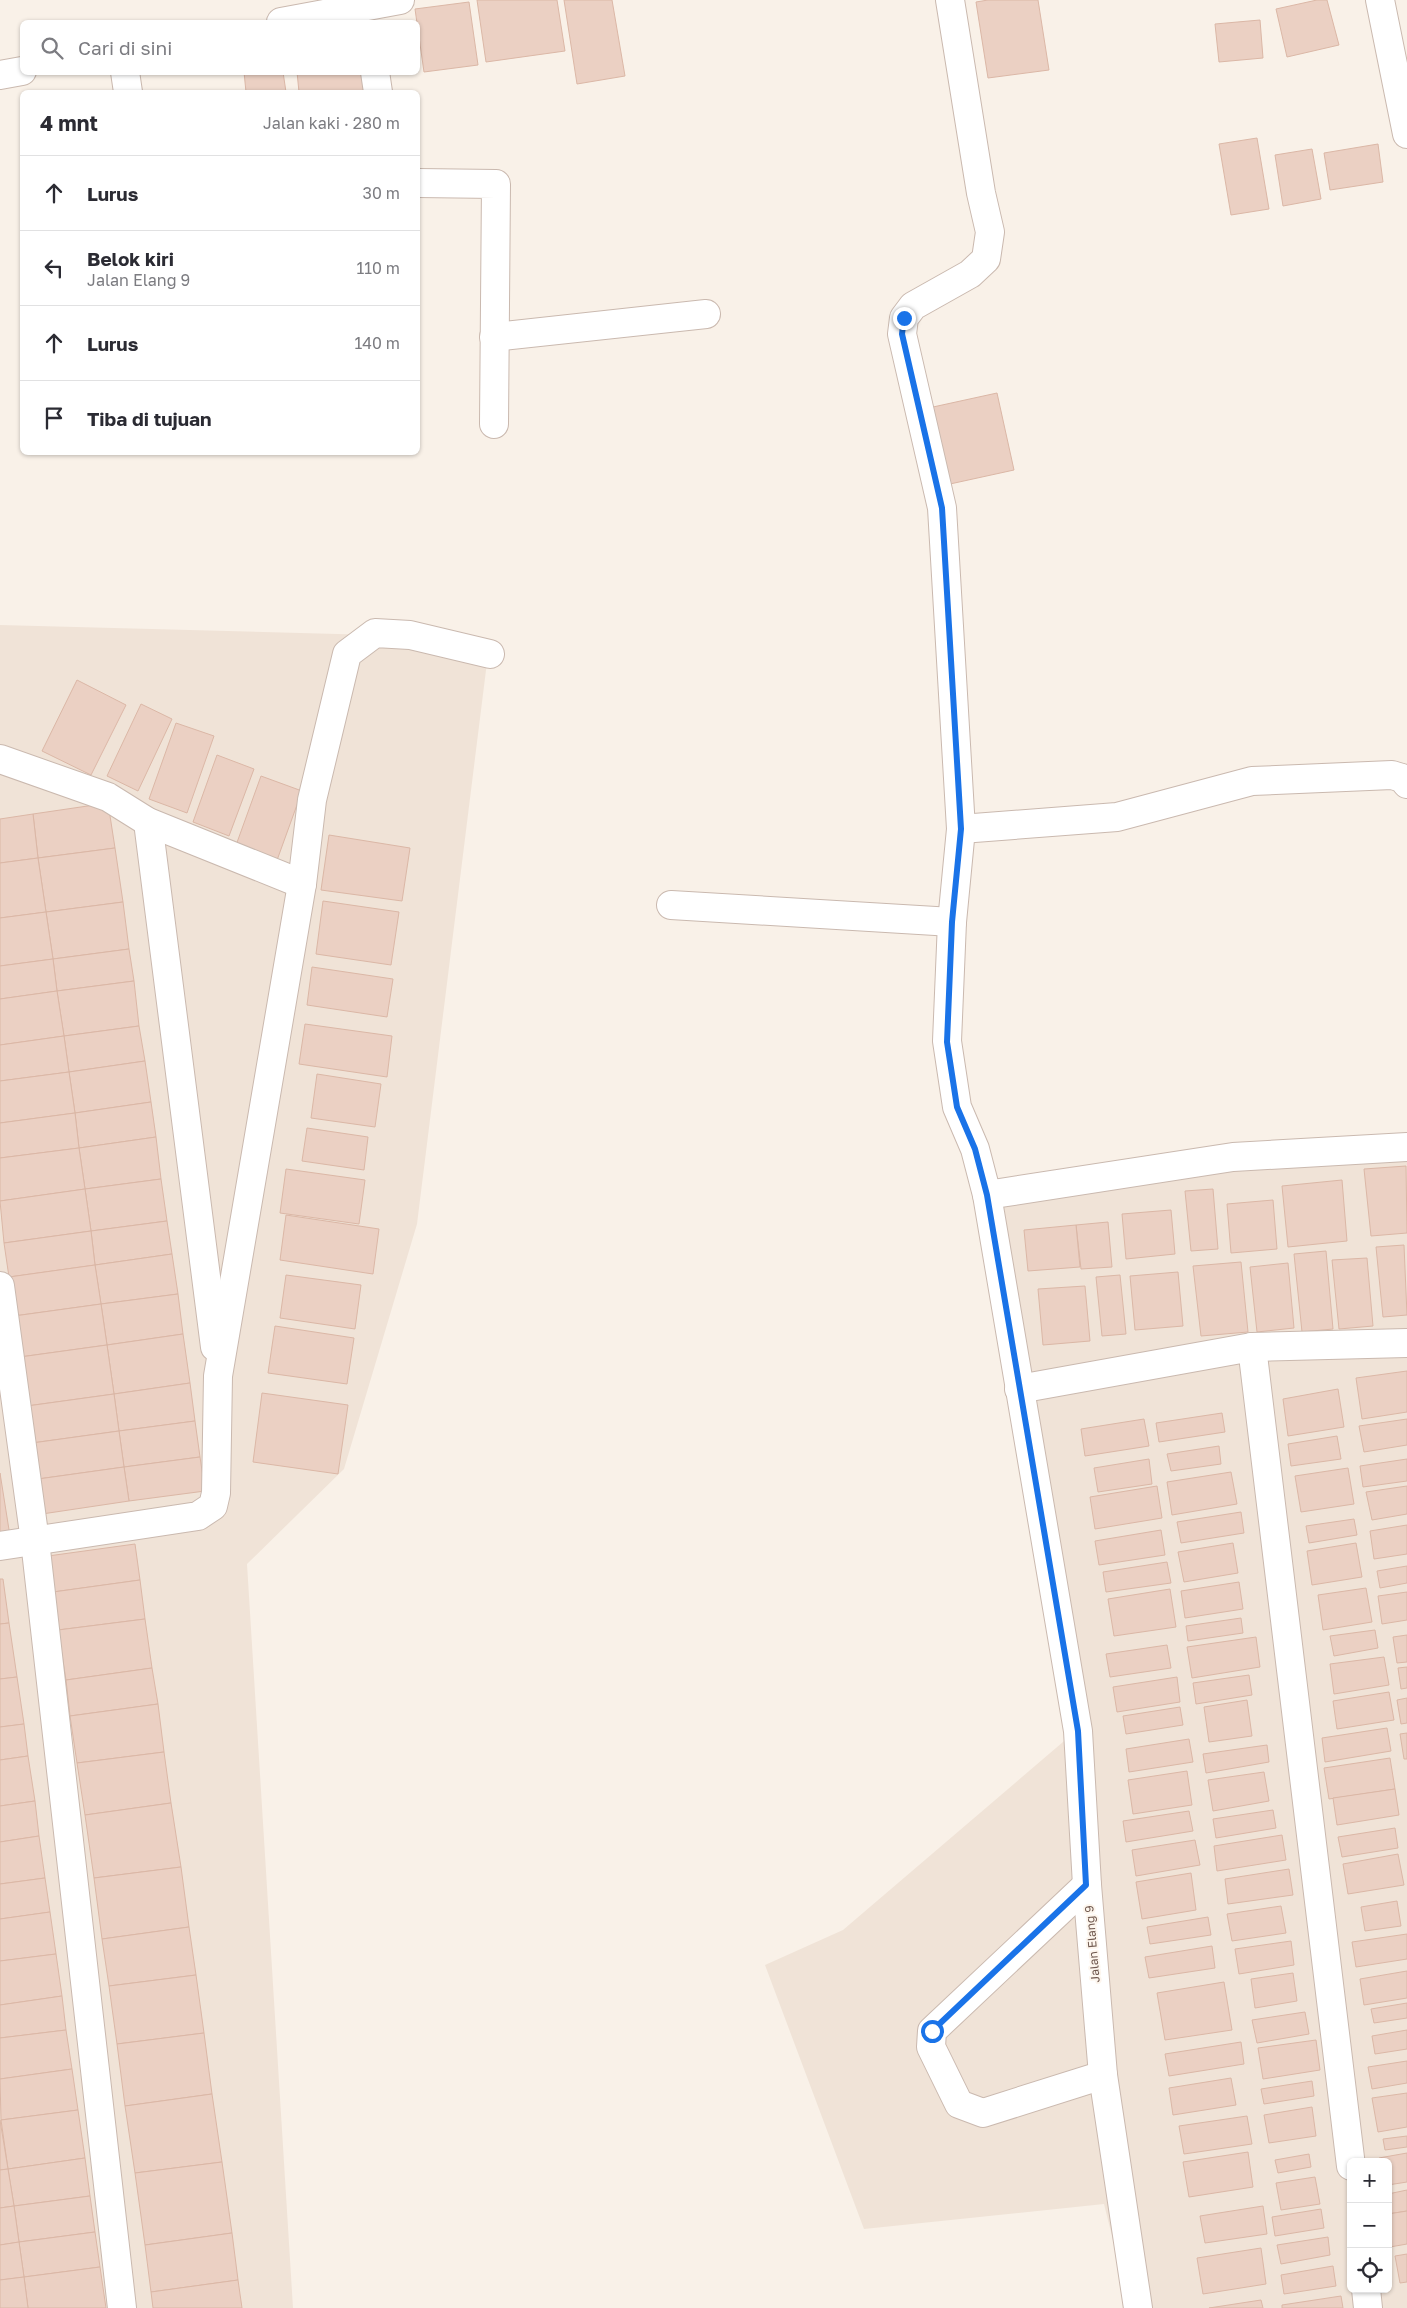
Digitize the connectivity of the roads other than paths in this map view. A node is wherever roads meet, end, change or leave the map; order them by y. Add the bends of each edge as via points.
1 (400, 0) edge
2 (950, 0) edge
3 (1380, 0) edge
4 (366, 10) edge
5 (295, 20) edge
6 (20, 70) edge
7 (0, 75) edge
8 (125, 75) edge
9 (375, 75) edge
10 (128, 90) edge
11 (378, 90) edge
12 (1407, 134) edge
13 (420, 183) edge
14 (706, 314) dead end
15 (494, 337) junction
16 (494, 424) dead end
17 (490, 654) dead end
18 (0, 759) edge
19 (1407, 784) edge
20 (148, 822) junction
21 (961, 829) junction
22 (302, 884) junction
23 (671, 905) dead end
24 (952, 922) junction
25 (1407, 1147) edge
26 (987, 1195) junction
27 (0, 1286) edge
28 (1407, 1342) edge
29 (1252, 1348) junction
30 (218, 1376) junction
31 (1019, 1389) junction
32 (35, 1542) junction
33 (0, 1546) edge
34 (1086, 1885) junction
35 (1103, 2075) junction
36 (1350, 2158) edge
37 (1366, 2293) edge
38 (122, 2308) edge
39 (1138, 2308) edge
40 (1368, 2308) edge

1 - 4 street
2 - 21 street, Jalan Elang 9 via 989,241 986,259 970,274 913,306 904,318 902,334 942,508
3 - 12 street
4 - 5 street
6 - 7 street
8 - 10 street
9 - 11 street
13 - 15 street via 496,184
14 - 15 street
15 - 16 street
17 - 22 street via 410,635 375,632 347,654 312,800
18 - 20 street via 108,797
19 - 21 street via 1402,778 1392,775 1252,781 1117,817
20 - 22 street
20 - 30 street
21 - 24 street, Jalan Elang 9
22 - 30 street
23 - 24 street
24 - 26 street, Jalan Elang 9 via 947,1042 957,1107 975,1149
25 - 26 street via 1233,1157
26 - 31 street, Jalan Elang 9
27 - 32 street
28 - 29 street
29 - 31 street
29 - 36 street
30 - 32 street via 213,1506 198,1516
31 - 34 street, Jalan Elang 9 via 1078,1731
32 - 33 street
32 - 38 street
34 - 35 street, Jalan Elang 9
34 - 35 street via 932,2031 931,2047 959,2104 983,2113
35 - 39 street, Jalan Elang 9
37 - 40 street

